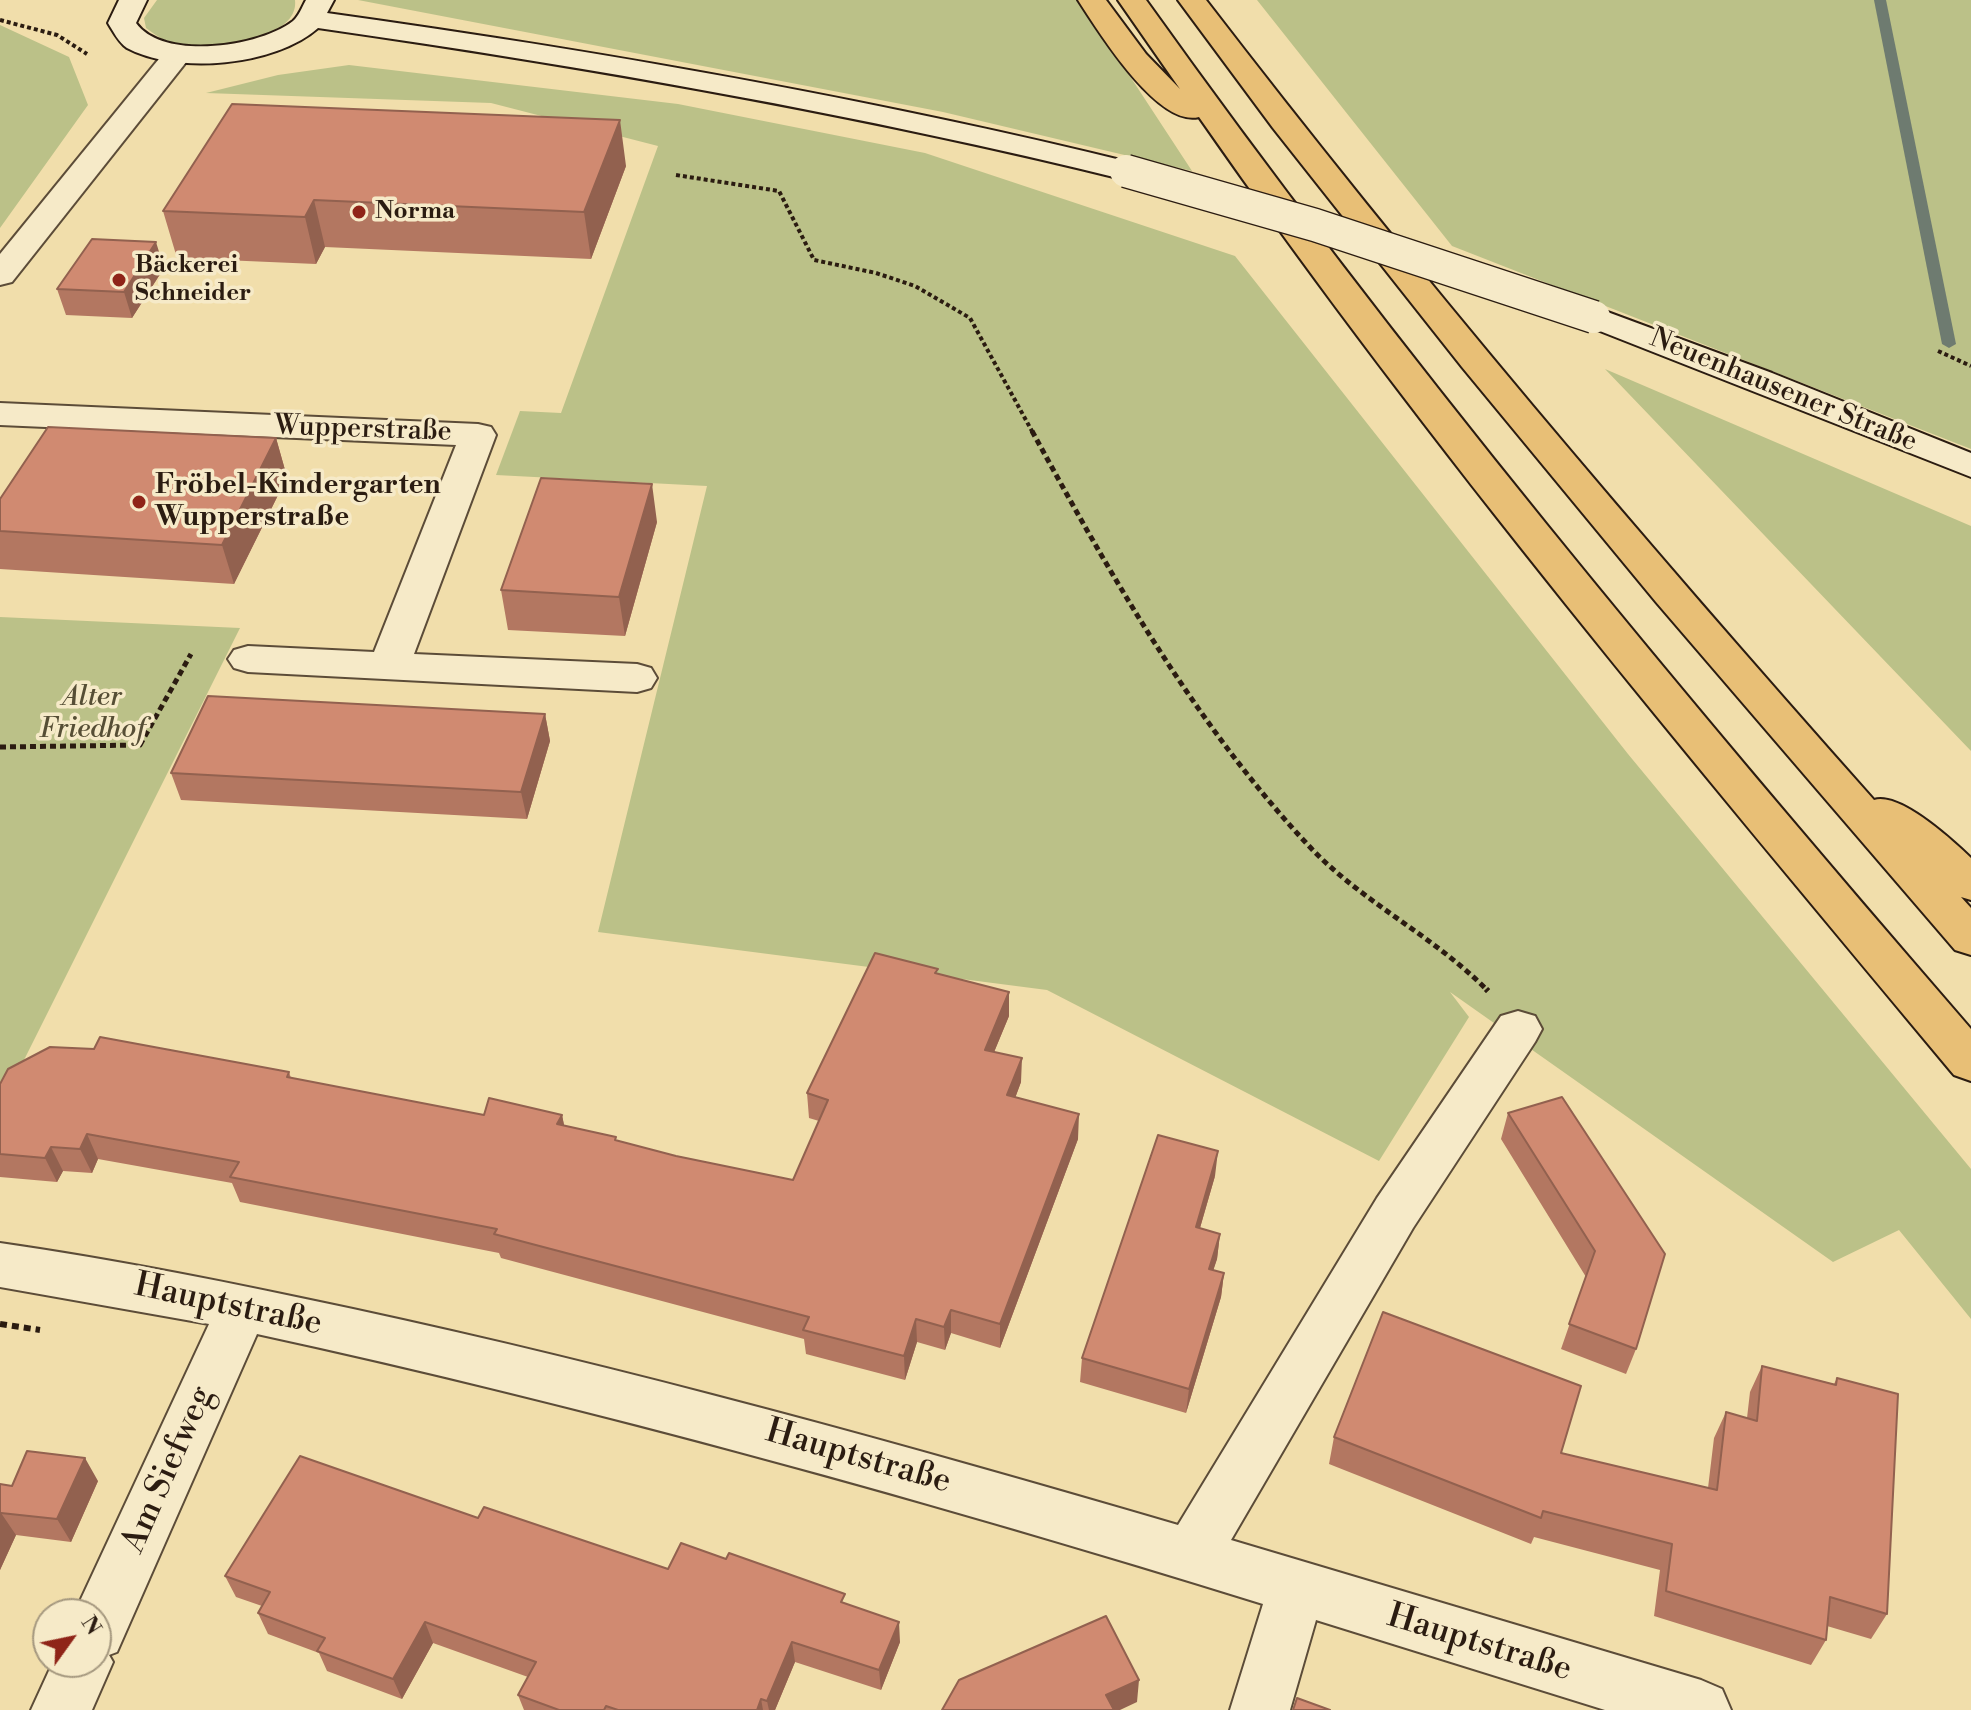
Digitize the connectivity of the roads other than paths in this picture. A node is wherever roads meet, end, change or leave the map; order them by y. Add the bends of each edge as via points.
1 (131, 0) edge
2 (1092, 0) edge
3 (1132, 0) edge
4 (1192, 0) edge
5 (316, 10) edge
6 (177, 55) junction
7 (1221, 130) junction
8 (0, 275) edge
9 (0, 414) edge
10 (1971, 466) edge
11 (248, 659) dead end
12 (389, 666) junction
13 (637, 678) dead end
14 (1829, 777) junction
15 (1971, 884) edge
16 (1971, 938) edge
17 (1518, 1029) road end
18 (1971, 1062) edge
19 (0, 1265) edge
20 (242, 1308) junction
21 (1191, 1556) junction
22 (1296, 1589) junction
23 (111, 1598) edge
24 (76, 1678) edge
25 (61, 1710) edge
26 (1260, 1710) edge
27 (1701, 1710) edge

1 - 6 street via 121,23 126,35
2 - 7 highway via 1133,60 1163,92
3 - 7 highway
4 - 14 highway via 1467,353
5 - 6 street via 291,34 256,48
5 - 10 street, Neuenhausener Straße, bridge via 767,90 1126,171 1388,248 1594,317
6 - 8 street
7 - 18 highway via 1393,361
9 - 12 street, Wupperstraße via 478,435
11 - 12 street
12 - 13 street
14 - 15 highway via 1934,849
14 - 16 highway
17 - 21 street via 1395,1213
19 - 20 street, Hauptstraße
20 - 21 street, Hauptstraße via 587,1385 845,1453
20 - 23 street, Am Siefweg
21 - 22 street, Hauptstraße
22 - 26 street
22 - 27 street, Hauptstraße
24 - 25 street

